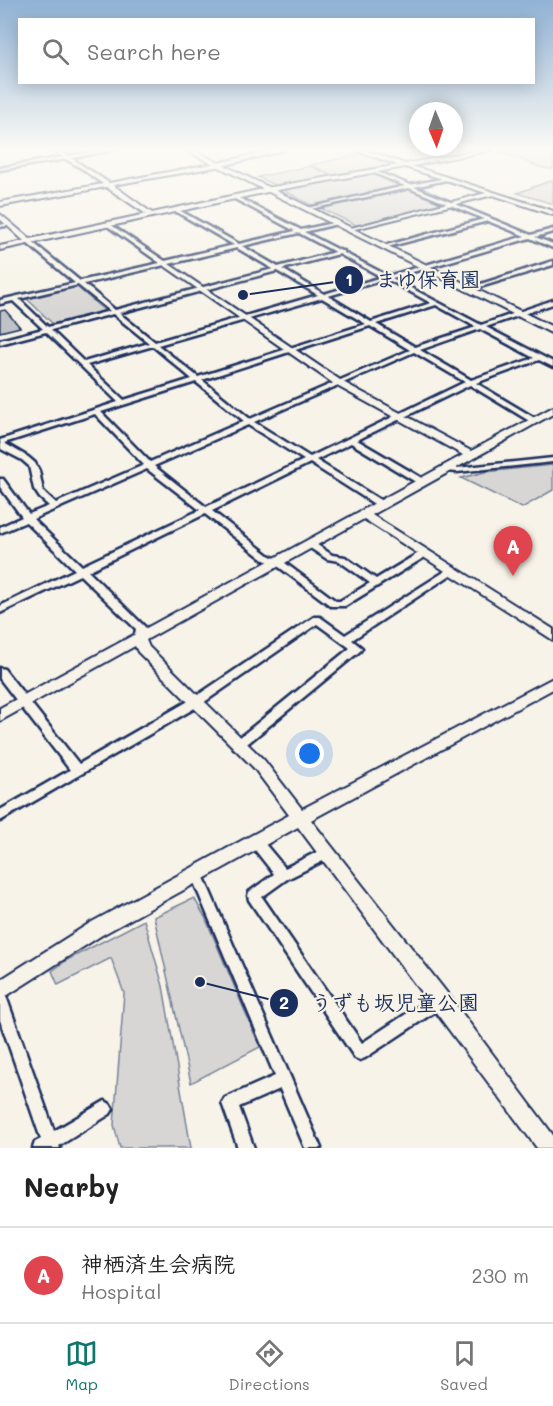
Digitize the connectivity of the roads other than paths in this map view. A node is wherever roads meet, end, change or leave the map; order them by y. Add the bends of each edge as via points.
1 (135, 204) edge
2 (206, 204) edge
3 (248, 204) edge
4 (298, 204) edge
5 (301, 204) edge
6 (331, 204) edge
7 (452, 204) joint
8 (523, 204) edge
9 (310, 208) junction
10 (177, 210) junction
11 (553, 213) edge
12 (151, 215) junction
13 (0, 216) edge
14 (489, 219) junction
15 (335, 223) junction
16 (9, 224) junction
17 (108, 224) junction
18 (0, 226) edge
19 (351, 229) junction
20 (553, 230) edge
21 (301, 231) junction
22 (531, 237) junction
23 (29, 242) junction
24 (238, 246) junction
25 (388, 246) junction
26 (553, 246) edge
27 (0, 248) edge
28 (342, 252) junction
29 (164, 263) junction
30 (553, 263) edge
31 (428, 267) junction
32 (278, 270) junction
33 (390, 279) junction
34 (80, 284) junction
35 (471, 288) junction
36 (202, 290) junction
37 (324, 297) junction
38 (15, 298) junction
39 (0, 302) edge
40 (553, 302) edge
41 (437, 303) junction
42 (116, 312) junction
43 (521, 313) junction
44 (245, 319) junction
45 (370, 325) junction
46 (482, 327) junction
47 (47, 329) junction
48 (553, 329) edge
49 (0, 342) edge
50 (154, 345) junction
51 (291, 350) junction
52 (414, 350) junction
53 (539, 358) junction
54 (84, 364) junction
55 (553, 365) edge
56 (197, 380) junction
57 (469, 383) junction
58 (340, 384) junction
59 (123, 403) junction
60 (97, 412) junction
61 (550, 414) edge
62 (399, 416) junction
63 (534, 420) junction
64 (249, 422) junction
65 (351, 440) junction
66 (0, 443) edge
67 (470, 455) junction
68 (310, 460) junction
69 (553, 460) edge
70 (150, 467) junction
71 (446, 469) junction
72 (0, 481) edge
73 (422, 482) junction
74 (382, 505) junction
75 (55, 506) junction
76 (208, 511) junction
77 (365, 515) junction
78 (27, 518) junction
79 (0, 530) edge
80 (310, 544) junction
81 (425, 553) junction
82 (278, 562) junction
83 (452, 570) junction
84 (81, 571) junction
85 (376, 583) junction
86 (0, 610) edge
87 (553, 635) edge
88 (139, 639) junction
89 (346, 639) junction
90 (0, 672) edge
91 (553, 683) edge
92 (23, 702) junction
93 (196, 702) junction
94 (0, 715) edge
95 (238, 745) junction
96 (78, 770) junction
97 (0, 816) edge
98 (298, 818) junction
99 (256, 842) junction
100 (327, 853) junction
101 (196, 873) junction
102 (283, 875) junction
103 (0, 991) edge
104 (0, 999) edge
105 (440, 1000) junction
106 (284, 1080) junction
107 (105, 1109) dead end
108 (48, 1146) edge
109 (246, 1148) edge
110 (313, 1148) edge
111 (550, 1148) edge

1 - 12 street
2 - 10 street
3 - 21 street
4 - 15 main road
5 - 9 main road
6 - 9 street
7 - 14 street
7 - 19 street
8 - 11 street
9 - 19 main road
10 - 12 street
10 - 24 street
12 - 17 street
13 - 16 street
14 - 22 street
14 - 25 street
15 - 19 main road
15 - 21 street
16 - 18 street
16 - 23 street
17 - 23 street
17 - 29 street
19 - 25 main road
19 - 31 main road
20 - 22 street
21 - 24 street
21 - 28 street
22 - 26 street
22 - 31 street
23 - 27 street
23 - 34 street
24 - 29 street
24 - 32 street
25 - 31 main road
28 - 32 street
28 - 33 street
29 - 34 street
29 - 36 street
30 - 35 street
31 - 33 street
31 - 35 main road
32 - 36 street
32 - 37 street
33 - 37 street
33 - 41 street
34 - 38 street
34 - 42 street
35 - 43 main road
36 - 42 street
36 - 44 street
37 - 44 street
37 - 45 street
38 - 39 street
38 - 47 street
40 - 43 street
41 - 45 street
41 - 46 street
42 - 47 street
42 - 50 street
43 - 46 street
43 - 48 main road
44 - 50 street
44 - 51 street
45 - 51 street
45 - 52 street
46 - 52 street
46 - 53 street
47 - 49 street
47 - 54 street
50 - 54 street
50 - 56 street
51 - 56 street
51 - 58 street
52 - 57 street
52 - 58 street
53 - 55 street
53 - 57 street
54 - 59 street
56 - 59 street
56 - 64 street
57 - 62 street
57 - 63 street
58 - 62 street
58 - 64 street
59 - 60 street
60 - 66 street
60 - 70 street
61 - 63 street
62 - 65 street
62 - 67 street
63 - 67 street
64 - 68 street
64 - 70 street
65 - 68 street
65 - 73 street
66 - 75 street via 6,451 31,464 38,489
67 - 71 street
68 - 74 street
68 - 76 street
69 - 71 street
70 - 75 street
70 - 76 street
71 - 73 street
72 - 78 street
73 - 74 street
74 - 77 street
75 - 78 street
76 - 82 street via 267,558
76 - 84 street
77 - 80 street
77 - 81 street
78 - 79 street
78 - 84 street
80 - 82 street
80 - 85 street via 330,557 342,559
81 - 83 street
81 - 85 street
82 - 85 street via 334,603 342,604
82 - 88 street
83 - 87 street
83 - 89 street
84 - 86 street
84 - 88 street via 141,628
88 - 92 street
88 - 93 street via 143,649
89 - 93 street via 317,619
89 - 95 street via 357,648
90 - 92 street
91 - 98 street
92 - 94 street
92 - 96 street
93 - 95 street
93 - 96 street
95 - 98 street via 259,764
96 - 97 street
98 - 99 street
98 - 100 street
99 - 101 street
99 - 102 street
100 - 102 street
100 - 105 street
101 - 103 street via 96,929
101 - 106 street
102 - 105 street via 254,897 360,1053
104 - 108 street
105 - 111 street
106 - 109 street via 230,1103
106 - 110 street
107 - 108 street

